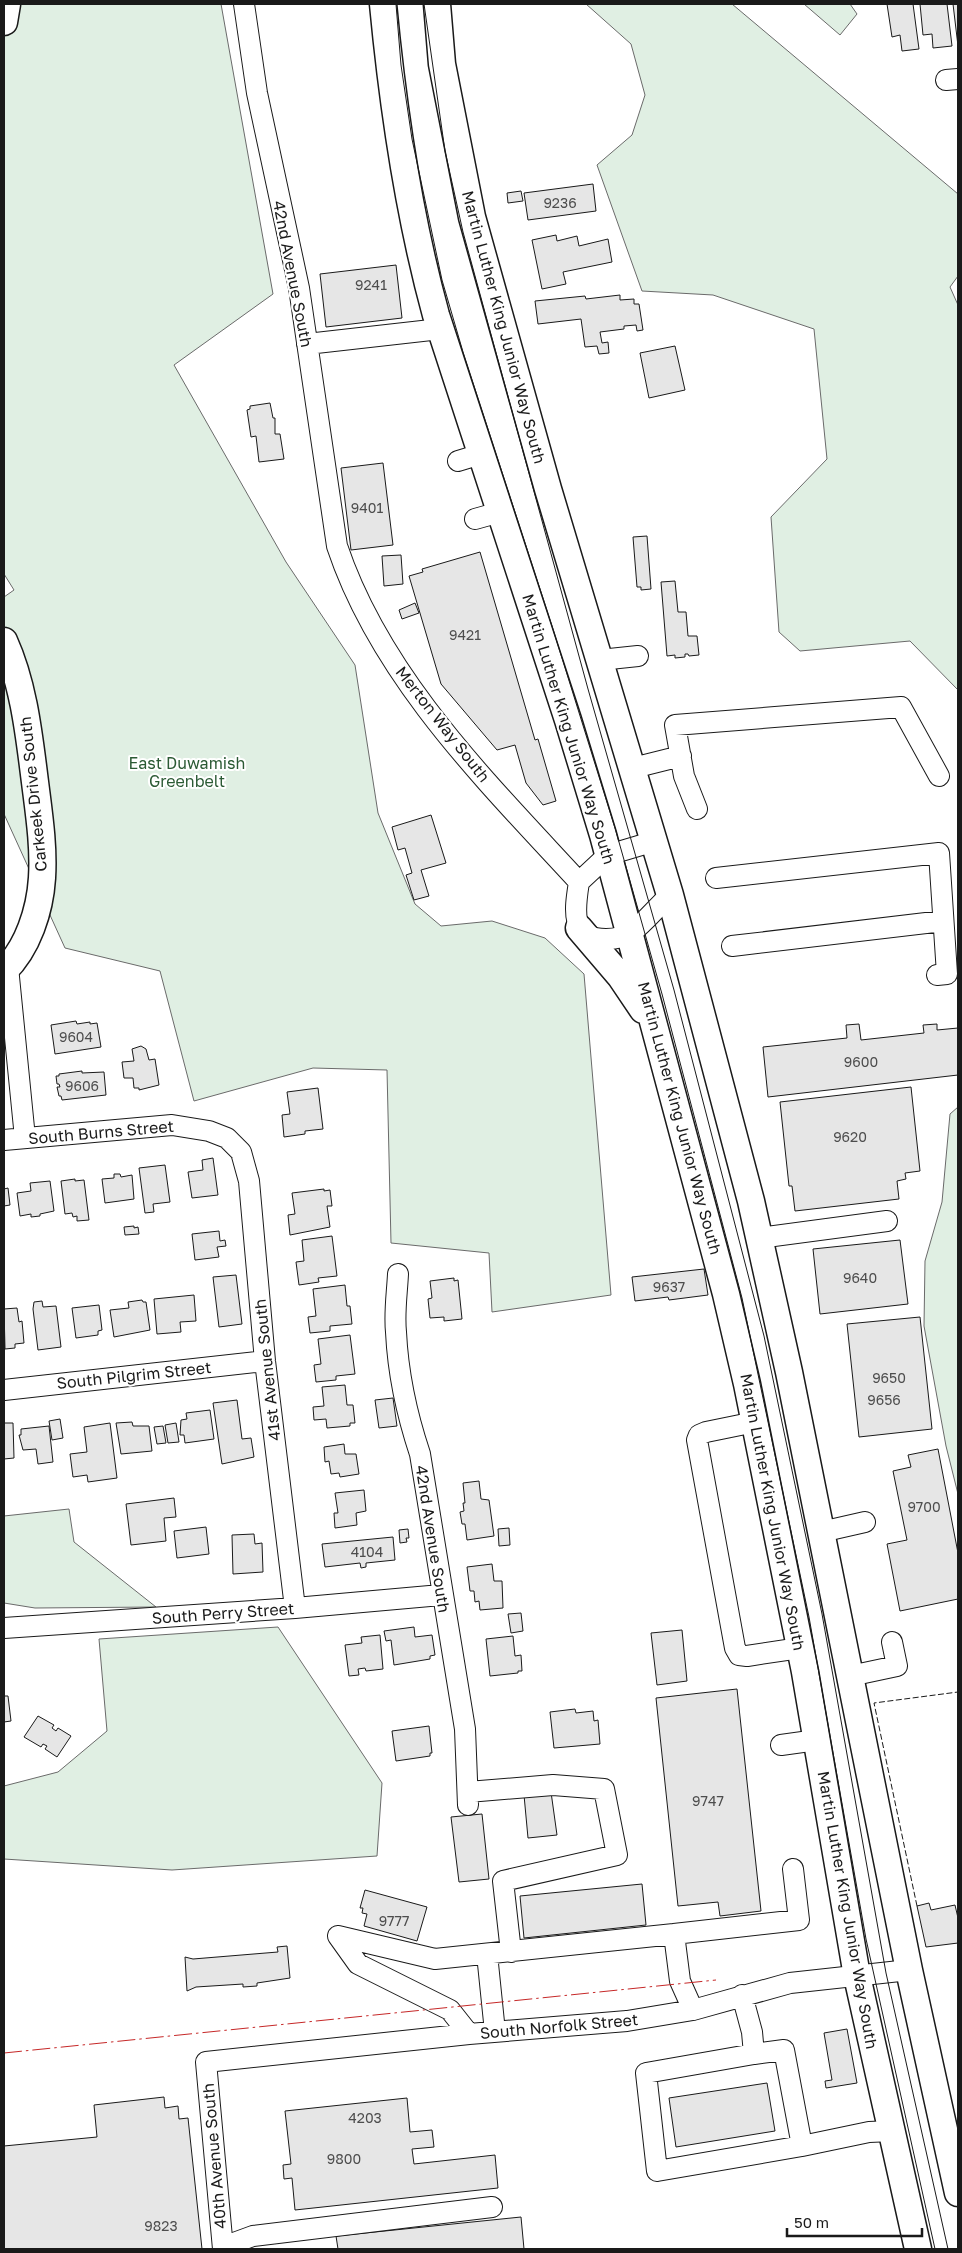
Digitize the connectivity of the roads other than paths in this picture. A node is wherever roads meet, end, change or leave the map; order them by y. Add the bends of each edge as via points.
1 (7, 4) edge
2 (244, 4) edge
3 (383, 4) edge
4 (437, 4) edge
5 (4, 22) edge
6 (440, 329) junction
7 (307, 344) junction
8 (500, 512) junction
9 (475, 519) dead end
10 (336, 546) joint
11 (4, 641) edge
12 (638, 656) dead end
13 (600, 660) junction
14 (681, 756) junction
15 (633, 768) junction
16 (939, 776) dead end
17 (697, 808) dead end
18 (655, 842) junction
19 (608, 855) junction
20 (716, 878) dead end
21 (579, 882) junction
22 (670, 895) junction
23 (944, 921) junction
24 (580, 928) junction
25 (630, 934) junction
26 (732, 946) dead end
27 (6, 969) edge
28 (937, 976) dead end
29 (655, 1027) junction
30 (25, 1138) junction
31 (227, 1138) joint
32 (4, 1140) edge
33 (886, 1221) dead end
34 (759, 1238) junction
35 (398, 1274) dead end
36 (265, 1360) junction
37 (4, 1390) edge
38 (755, 1422) junction
39 (865, 1522) dead end
40 (821, 1532) junction
41 (442, 1595) junction
42 (295, 1608) junction
43 (4, 1628) edge
44 (892, 1642) dead end
45 (800, 1648) junction
46 (850, 1676) junction
47 (817, 1740) junction
48 (781, 1745) dead end
49 (794, 1869) dead end
50 (674, 1934) junction
51 (511, 1952) junction
52 (487, 1954) junction
53 (909, 1970) junction
54 (857, 1976) junction
55 (742, 1995) junction
56 (693, 2010) junction
57 (496, 2032) junction
58 (468, 2034) junction
59 (754, 2054) junction
60 (206, 2062) joint
61 (892, 2130) junction
62 (802, 2146) junction
63 (958, 2193) edge
64 (492, 2207) dead end
65 (223, 2248) edge
66 (918, 2249) edge

1 - 5 main road
2 - 7 street, 42nd Avenue South via 257,93 299,288
3 - 6 main road, Martin Luther King Junior Way South via 402,167 421,259
4 - 13 main road, Martin Luther King Junior Way South via 442,64 472,217
6 - 7 street
6 - 8 main road, Martin Luther King Junior Way South via 469,457
7 - 10 street, 42nd Avenue South
8 - 9 street
8 - 19 main road, Martin Luther King Junior Way South
10 - 21 street, Merton Way South via 348,580 404,677 452,740
11 - 27 main road, Carkeek Drive South via 26,717 42,852 42,879 34,917 23,946
12 - 13 street
13 - 15 main road, Martin Luther King Junior Way South
14 - 15 street
14 - 16 street via 675,725 901,707
14 - 17 street via 684,776
15 - 18 main road, Martin Luther King Junior Way South
18 - 19 street
18 - 22 main road, Martin Luther King Junior Way South
19 - 21 street
19 - 25 main road, Martin Luther King Junior Way South
20 - 23 street via 939,852
21 - 24 street via 575,916
22 - 25 street
22 - 34 main road, Martin Luther King Junior Way South via 730,1116
23 - 26 street
23 - 28 street via 947,974
24 - 25 street via 588,936 599,939
24 - 29 main road via 620,976
25 - 29 main road, Martin Luther King Junior Way South
27 - 30 street
29 - 38 main road, Martin Luther King Junior Way South via 724,1285
30 - 31 street, South Burns Street via 172,1125 200,1129
30 - 32 street, South Burns Street
31 - 36 street, 41st Avenue South via 241,1152 249,1181
33 - 34 street
34 - 40 main road, Martin Luther King Junior Way South
35 - 41 street, 42nd Avenue South via 396,1332 401,1382 420,1454
36 - 37 street, South Pilgrim Street
36 - 42 street, 41st Avenue South
38 - 45 main road, Martin Luther King Junior Way South
38 - 45 street via 706,1432 697,1440 735,1648 739,1655 747,1656
39 - 40 street
40 - 46 main road, Martin Luther King Junior Way South
41 - 42 street, South Perry Street
41 - 51 street, 42nd Avenue South via 465,1729 468,1798 553,1785 604,1789 617,1855 503,1880
42 - 43 street, South Perry Street
44 - 46 street via 897,1666
45 - 47 main road, Martin Luther King Junior Way South
46 - 53 main road, Martin Luther King Junior Way South
47 - 48 street
47 - 54 main road, Martin Luther King Junior Way South
49 - 50 street via 799,1920
50 - 51 street
50 - 56 street via 680,1981
51 - 52 street
52 - 57 street
52 - 58 street via 435,1959 338,1936 358,1964 450,2010
53 - 54 street, South Norfolk Street
53 - 63 main road, Martin Luther King Junior Way South
54 - 55 street, South Norfolk Street via 790,1983
54 - 61 main road, Martin Luther King Junior Way South
55 - 56 street, South Norfolk Street
55 - 59 street
56 - 57 street, South Norfolk Street via 628,2021
57 - 58 street, South Norfolk Street
58 - 60 street, South Norfolk Street
59 - 62 street via 784,2050
59 - 62 street via 646,2073 656,2171
60 - 65 street, 40th Avenue South
61 - 62 street
61 - 66 main road, Martin Luther King Junior Way South
64 - 65 street via 253,2236

